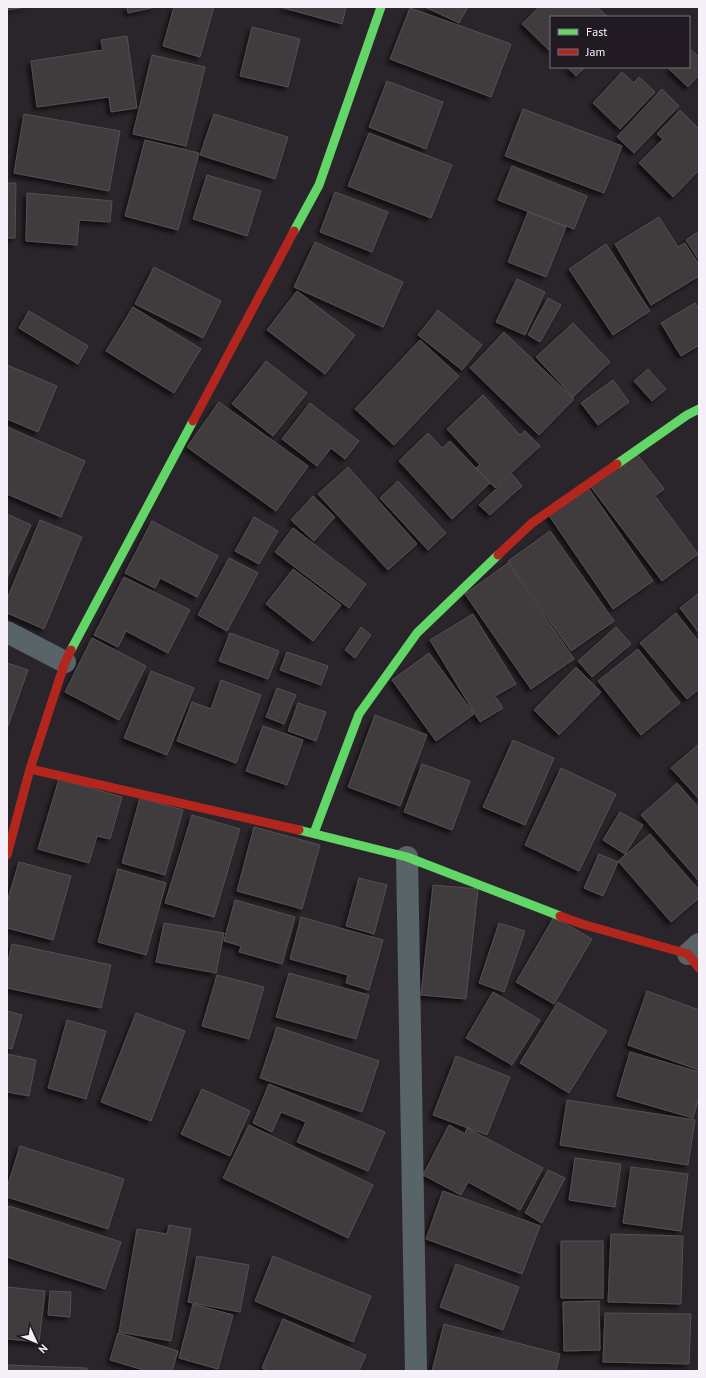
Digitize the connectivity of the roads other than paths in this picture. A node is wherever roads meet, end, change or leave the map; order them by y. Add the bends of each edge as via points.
1 (381, 7) edge
2 (699, 409) edge
3 (7, 632) edge
4 (65, 662) junction
5 (30, 769) junction
6 (314, 833) junction
7 (7, 855) edge
8 (407, 857) junction
9 (695, 955) edge
10 (416, 1371) edge

1 - 4 street via 319,185
2 - 6 street via 532,523 416,634 359,714
3 - 4 street
4 - 5 street
5 - 6 street
5 - 7 street
6 - 8 street
8 - 9 street via 582,924
8 - 10 street

